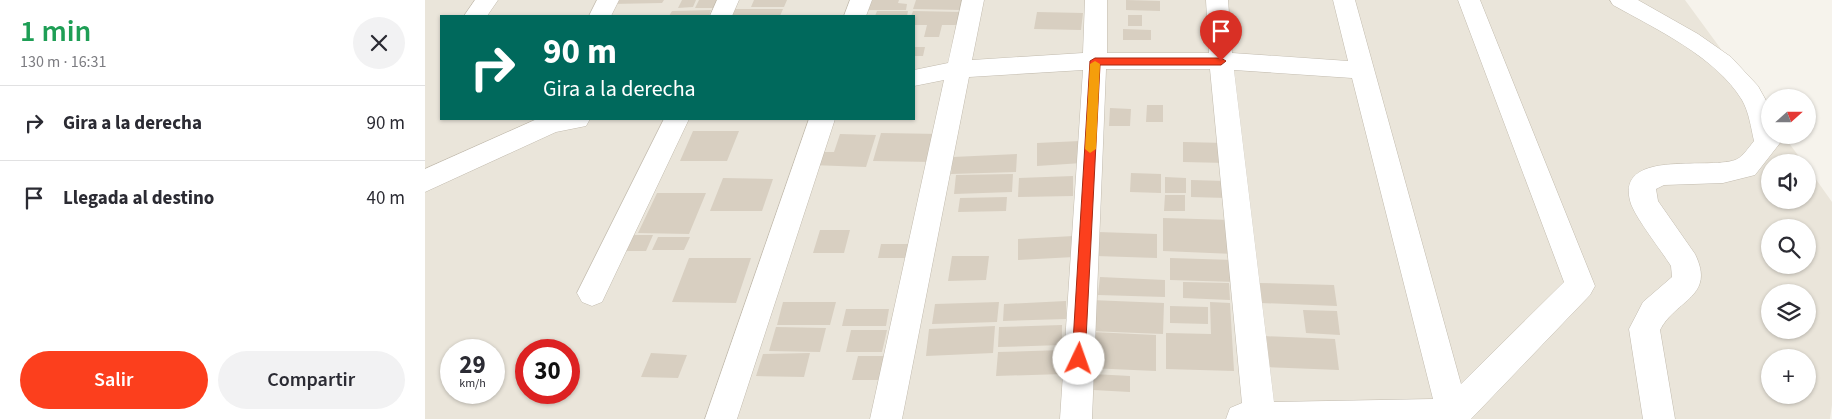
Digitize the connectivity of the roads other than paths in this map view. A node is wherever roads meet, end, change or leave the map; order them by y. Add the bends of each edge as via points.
1 (487, 0) edge
2 (608, 0) edge
3 (728, 0) edge
4 (861, 0) edge
5 (973, 0) edge
6 (1096, 0) edge
7 (1217, 0) edge
8 (1343, 0) edge
9 (1469, 0) edge
10 (1621, 0) edge
11 (476, 15) edge
12 (600, 15) edge
13 (721, 15) edge
14 (855, 15) edge
15 (1095, 61) junction
16 (1221, 61) junction
17 (958, 69) junction
18 (1362, 70) junction
19 (915, 78) edge
20 (564, 120) edge
21 (676, 120) edge
22 (822, 120) edge
23 (552, 121) edge
24 (425, 181) edge
25 (593, 293) dead end
26 (1453, 416) edge
27 (721, 419) edge
28 (886, 419) edge
29 (1075, 419) edge
30 (1241, 419) edge
31 (1259, 419) edge
32 (1659, 419) edge

1 - 11 street
2 - 12 street
3 - 13 street
4 - 14 street
5 - 17 street
6 - 15 street
7 - 16 street
8 - 18 street
9 - 26 street via 1580,286
10 - 32 street via 1719,60 1750,93 1761,117 1767,143 1746,168 1723,173 1660,175 1642,184 1645,204 1685,263 1687,282 1653,311 1645,330
15 - 16 street
15 - 17 street
15 - 29 street
16 - 18 street
16 - 31 street
17 - 19 street
17 - 28 street
18 - 26 street
20 - 23 street
21 - 25 street
22 - 27 street
23 - 24 street
26 - 31 street
30 - 31 street

